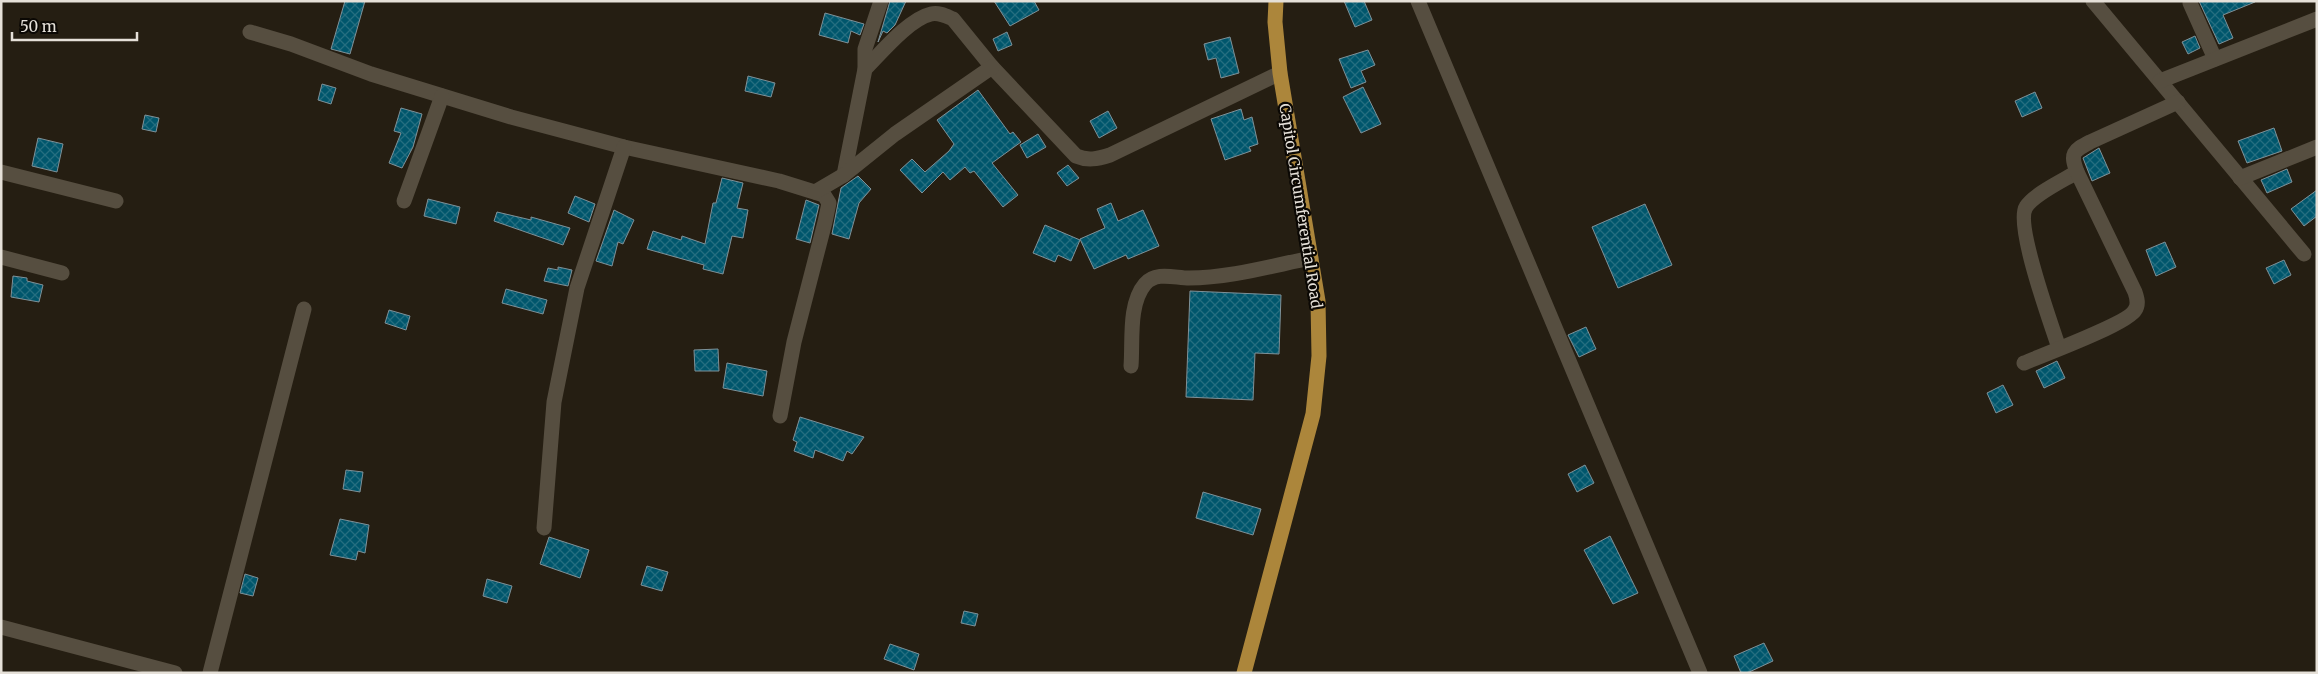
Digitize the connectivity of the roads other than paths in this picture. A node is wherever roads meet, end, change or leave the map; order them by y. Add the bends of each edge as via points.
1 (881, 1) edge
2 (1276, 1) edge
3 (1418, 1) edge
4 (2093, 1) edge
5 (2190, 3) dead end
6 (2317, 19) edge
7 (250, 32) dead end
8 (2215, 59) junction
9 (992, 67) junction
10 (865, 69) junction
11 (1280, 73) junction
12 (2160, 80) junction
13 (442, 96) junction
14 (2178, 102) junction
15 (624, 147) junction
16 (2317, 147) edge
17 (1, 172) edge
18 (2077, 172) junction
19 (844, 175) junction
20 (2240, 178) junction
21 (815, 192) junction
22 (116, 201) dead end
23 (404, 201) dead end
24 (2304, 254) dead end
25 (1, 257) edge
26 (1311, 258) junction
27 (62, 273) dead end
28 (304, 309) dead end
29 (2058, 348) junction
30 (2024, 363) dead end
31 (1131, 366) dead end
32 (780, 416) dead end
33 (544, 528) dead end
34 (1, 627) edge
35 (175, 673) edge
36 (210, 673) edge
37 (1244, 673) edge
38 (1700, 673) edge

1 - 10 street via 865,49
2 - 11 main road, Capitol Circumferential Road via 1274,22
3 - 38 street
4 - 12 street
5 - 8 street
6 - 8 street
7 - 13 street
8 - 12 street
9 - 10 street via 953,19 944,14 932,14 917,21
9 - 11 street via 1076,156 1090,159 1110,155
9 - 19 street via 895,134
10 - 19 street
11 - 26 main road, Capitol Circumferential Road
12 - 14 street
13 - 15 street
13 - 23 street
14 - 18 street via 2077,149 2072,161
14 - 20 street
15 - 21 street
15 - 33 street via 577,288 554,402
16 - 20 street
17 - 22 street
18 - 29 street via 2031,201 2022,218
18 - 29 street via 2138,302 2135,311 2120,322
19 - 21 street
20 - 24 street
21 - 32 street via 826,196 828,208 794,342
25 - 27 street
26 - 31 street via 1216,276 1168,276 1147,282 1135,307
26 - 37 main road, Capitol Circumferential Road via 1318,301 1319,356 1313,414
28 - 36 street
29 - 30 street
34 - 35 street

